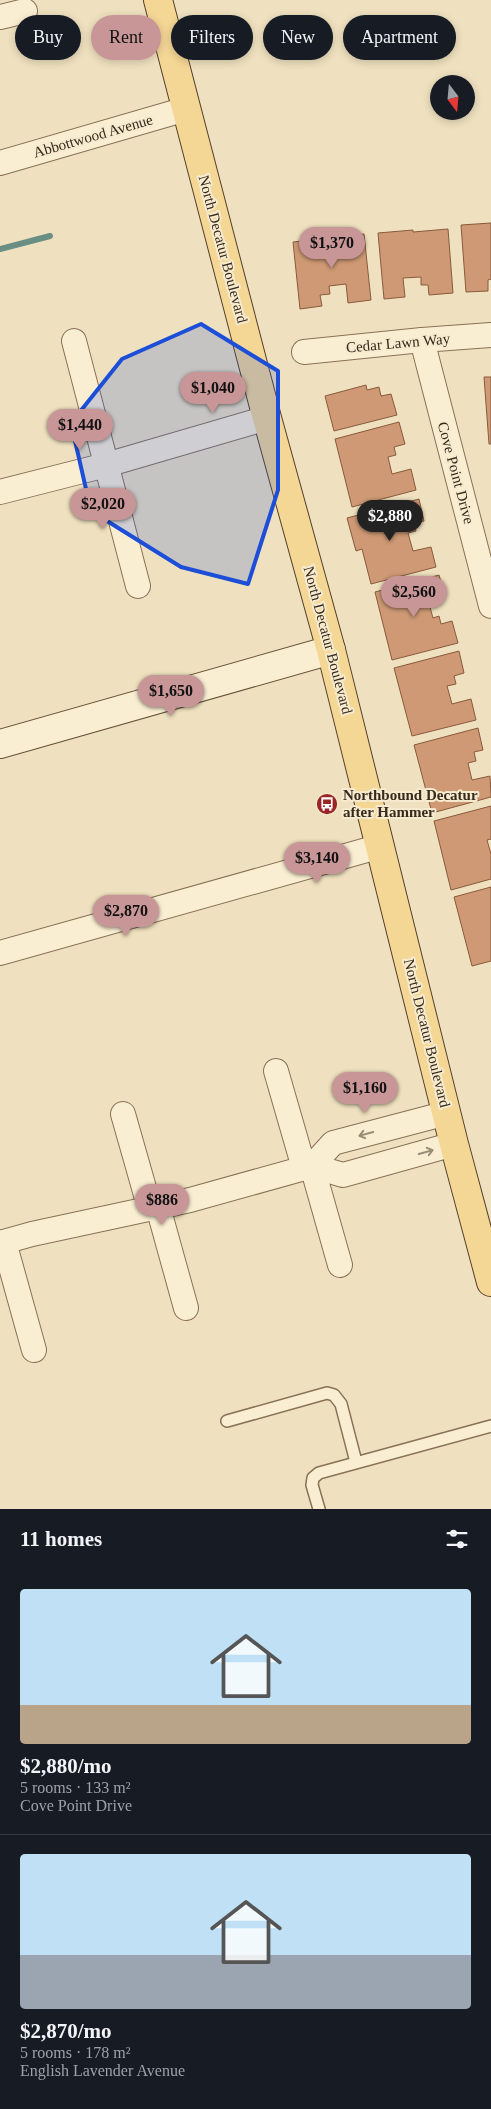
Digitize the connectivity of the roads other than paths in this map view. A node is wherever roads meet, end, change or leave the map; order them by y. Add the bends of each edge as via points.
1 (158, 0) edge
2 (25, 11) dead end
3 (0, 17) edge
4 (186, 110) junction
5 (0, 163) edge
6 (491, 335) edge
7 (422, 340) junction
8 (74, 341) dead end
9 (304, 352) dead end
10 (267, 418) junction
11 (106, 465) junction
12 (0, 492) edge
13 (487, 576) edge
14 (138, 586) dead end
15 (491, 606) edge
16 (331, 650) junction
17 (0, 744) edge
18 (381, 846) junction
19 (0, 953) edge
20 (276, 1072) dead end
21 (447, 1113) junction
22 (123, 1114) dead end
23 (454, 1144) junction
24 (308, 1167) junction
25 (154, 1208) junction
26 (2, 1242) edge
27 (486, 1242) edge
28 (340, 1265) dead end
29 (491, 1282) edge
30 (186, 1308) dead end
31 (34, 1350) dead end
32 (227, 1421) dead end
33 (491, 1426) edge
34 (356, 1462) junction
35 (319, 1509) edge

1 - 4 main road, North Decatur Boulevard
2 - 3 street
4 - 5 street, Abbottwood Avenue
4 - 10 main road, North Decatur Boulevard
6 - 7 street, Cedar Lawn Way
7 - 9 street, Cedar Lawn Way
7 - 13 street, Cove Point Drive
8 - 11 street
10 - 11 street
10 - 16 main road, North Decatur Boulevard
11 - 12 street
11 - 14 street
13 - 15 street, Cove Point Drive
16 - 17 street
16 - 18 main road, North Decatur Boulevard
18 - 19 street
18 - 21 main road, North Decatur Boulevard
20 - 24 street
21 - 23 main road, North Decatur Boulevard
21 -> 24 street via 333,1143
22 - 25 street
24 -> 23 street via 343,1174
23 - 27 main road, North Decatur Boulevard
24 - 25 street
24 - 28 street
25 - 26 street
25 - 30 street
26 - 31 street
27 - 29 main road, North Decatur Boulevard
32 - 34 lane via 327,1393 334,1394 341,1404
33 - 34 lane
34 - 35 lane via 319,1472 313,1478

